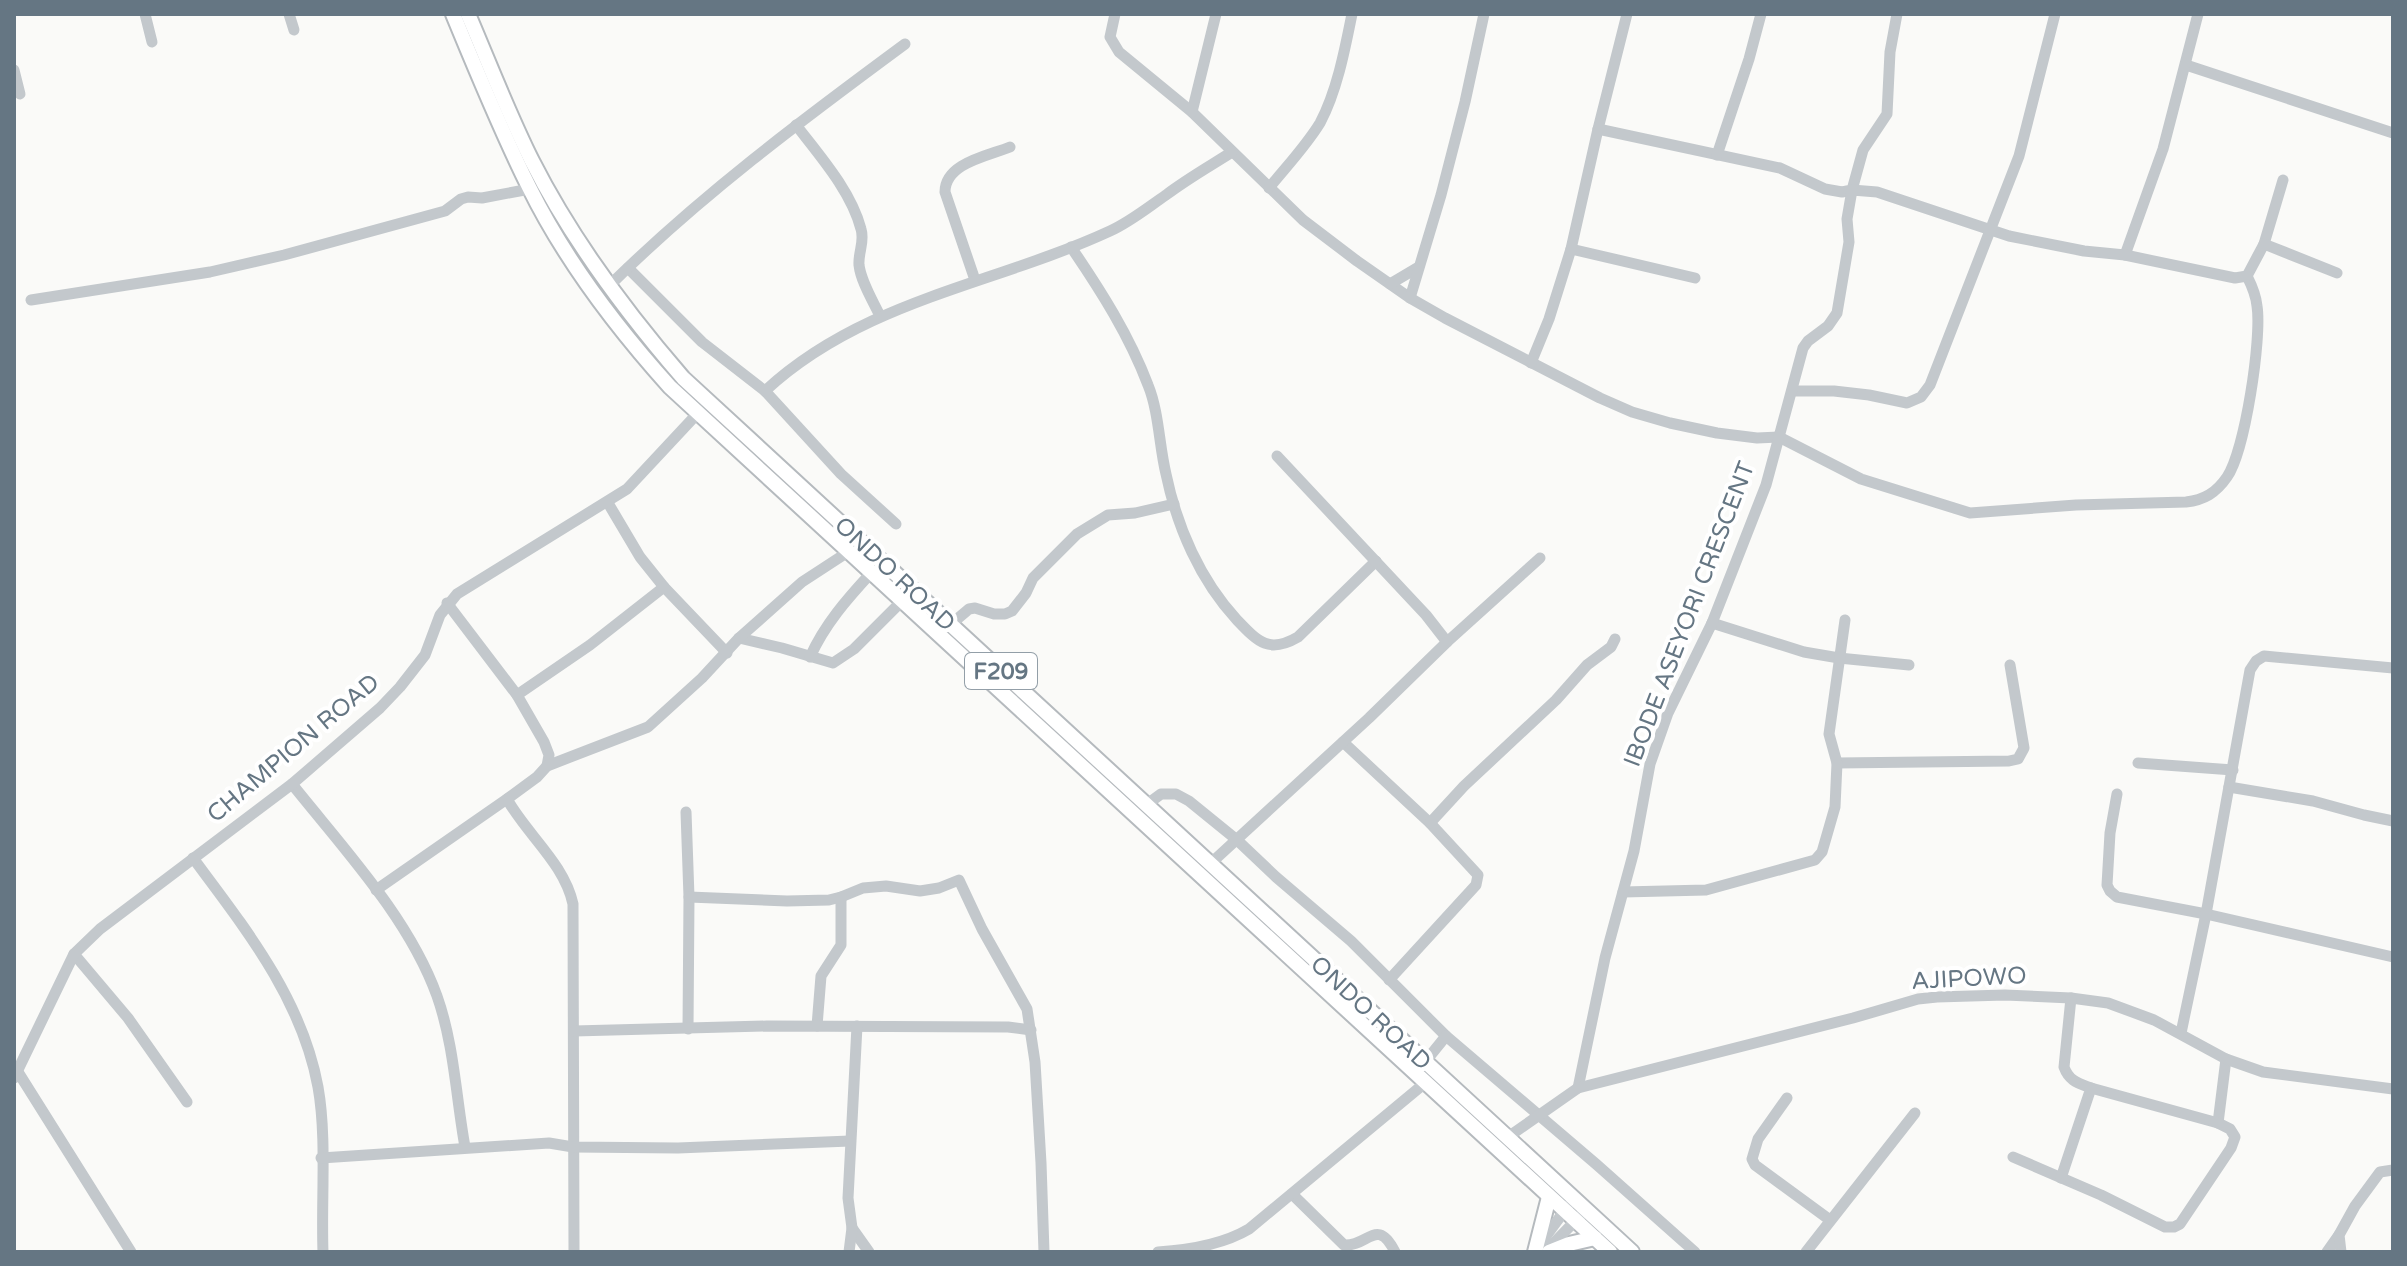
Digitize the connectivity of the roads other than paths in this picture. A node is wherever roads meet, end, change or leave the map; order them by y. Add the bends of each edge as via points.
1 (145, 14) edge
2 (289, 14) edge
3 (453, 14) edge
4 (468, 14) edge
5 (1115, 14) edge
6 (1216, 14) edge
7 (1352, 14) edge
8 (1484, 14) edge
9 (1627, 14) edge
10 (1761, 14) edge
11 (1897, 14) edge
12 (2055, 14) edge
13 (2198, 14) edge
14 (294, 30) dead end
15 (152, 42) dead end
16 (905, 44) dead end
17 (474, 46) junction
18 (2186, 65) junction
19 (14, 70) edge
20 (20, 94) dead end
21 (1192, 112) junction
22 (796, 125) junction
23 (1598, 129) junction
24 (2393, 133) edge
25 (1010, 147) dead end
26 (1232, 152) junction
27 (1717, 155) junction
28 (2283, 180) dead end
29 (1269, 188) junction
30 (530, 189) junction
31 (1852, 190) junction
32 (1991, 230) junction
33 (2264, 244) junction
34 (1071, 247) junction
35 (1571, 249) junction
36 (2125, 255) junction
37 (628, 268) junction
38 (1417, 268) junction
39 (2337, 273) dead end
40 (2247, 276) junction
41 (1695, 278) dead end
42 (975, 280) junction
43 (1390, 284) junction
44 (609, 286) junction
45 (1410, 298) junction
46 (31, 300) dead end
47 (880, 316) junction
48 (1531, 363) junction
49 (765, 391) junction
50 (1792, 391) junction
51 (697, 414) junction
52 (1779, 437) junction
53 (1277, 456) dead end
54 (608, 503) junction
55 (1174, 504) junction
56 (896, 524) dead end
57 (848, 552) junction
58 (1540, 558) dead end
59 (1376, 561) junction
60 (871, 573) junction
61 (664, 587) junction
62 (902, 601) junction
63 (447, 603) junction
64 (1845, 620) dead end
65 (1712, 623) junction
66 (950, 625) junction
67 (739, 638) junction
68 (1615, 639) dead end
69 (1447, 642) junction
70 (727, 653) junction
71 (810, 657) junction
72 (1839, 658) junction
73 (1909, 665) dead end
74 (2010, 665) dead end
75 (2393, 668) edge
76 (517, 695) junction
77 (1043, 709) junction
78 (1032, 722) junction
79 (1343, 742) junction
80 (1837, 763) junction
81 (2138, 763) dead end
82 (547, 766) junction
83 (2233, 770) junction
84 (292, 784) junction
85 (2229, 787) junction
86 (2117, 794) dead end
87 (507, 799) junction
88 (1146, 805) junction
89 (686, 812) dead end
90 (2393, 821) edge
91 (1430, 823) junction
92 (1237, 840) junction
93 (193, 858) junction
94 (1210, 864) junction
95 (376, 890) junction
96 (1623, 892) junction
97 (689, 897) junction
98 (841, 897) junction
99 (2206, 914) junction
100 (74, 954) junction
101 (2393, 957) edge
102 (1389, 980) junction
103 (2071, 998) junction
104 (817, 1026) junction
105 (857, 1026) junction
106 (688, 1029) junction
107 (1031, 1030) junction
108 (574, 1031) junction
109 (2181, 1033) junction
110 (1446, 1036) junction
111 (2226, 1059) junction
112 (1425, 1062) junction
113 (16, 1075) edge
114 (1425, 1083) junction
115 (1578, 1088) junction
116 (2091, 1088) junction
117 (2393, 1089) edge
118 (1787, 1098) dead end
119 (187, 1102) dead end
120 (1915, 1113) dead end
121 (1539, 1115) junction
122 (2218, 1123) junction
123 (1508, 1137) junction
124 (850, 1141) junction
125 (465, 1147) junction
126 (573, 1147) junction
127 (2013, 1157) dead end
128 (321, 1158) junction
129 (2393, 1170) edge
130 (2061, 1178) junction
131 (1292, 1194) junction
132 (1549, 1197) junction
133 (1574, 1210) junction
134 (1830, 1220) junction
135 (852, 1228) junction
136 (2339, 1235) junction
137 (1595, 1238) junction
138 (131, 1252) edge
139 (323, 1252) edge
140 (574, 1252) edge
141 (849, 1252) edge
142 (869, 1252) edge
143 (1044, 1252) edge
144 (1158, 1252) edge
145 (1395, 1252) edge
146 (1535, 1252) edge
147 (1547, 1252) edge
148 (1610, 1252) edge
149 (1632, 1252) edge
150 (1695, 1252) edge
151 (1806, 1252) edge
152 (2327, 1252) edge
153 (2341, 1252) edge

1 - 15 street
2 - 14 street
3 - 17 main road, ONDO ROAD / F209
4 - 17 main road, ONDO ROAD / F209
5 - 21 street via 1110,37 1119,52
6 - 21 street
7 - 29 street via 1325,112
8 - 38 street via 1441,195
9 - 23 street
10 - 27 street
11 - 31 street, IBODE ASEYORI CRESCENT via 1887,114 1863,150
12 - 32 street via 2019,156
13 - 18 street
16 - 22 street
17 - 30 main road, ONDO ROAD / F209
17 - 44 main road, ONDO ROAD / F209 via 531,159
18 - 24 street
18 - 36 street
19 - 20 street
21 - 26 street
22 - 37 street
22 - 47 street via 858,218 863,242 860,271
23 - 27 street
23 - 35 street
25 - 42 street via 965,165 945,183
26 - 29 street
26 - 34 street via 1135,218
27 - 31 street via 1780,168 1825,189
28 - 33 street
29 - 43 street
30 - 46 street via 468,197 445,211 210,272
30 - 51 main road, ONDO ROAD / F209 via 603,304
31 - 32 street via 1877,192
31 - 50 street, IBODE ASEYORI CRESCENT via 1837,313 1803,348
32 - 36 street
32 - 50 street via 1921,397 1907,403 1834,391
33 - 39 street
33 - 40 street
34 - 42 street
34 - 55 street via 1135,352 1150,390
35 - 41 street
35 - 48 street
36 - 40 street via 2235,278
37 - 44 street
37 - 49 street via 702,342
38 - 43 street
38 - 45 street
40 - 52 street via 2258,320 2244,430 2228,477 2203,501 1970,513 1861,479
42 - 47 street
43 - 45 street
44 - 66 main road, ONDO ROAD / F209 via 683,378
45 - 48 street
47 - 49 street via 830,341
48 - 52 street via 1632,412 1757,438
49 - 56 street via 841,474
50 - 52 street, IBODE ASEYORI CRESCENT
51 - 54 street via 645,472
51 - 57 main road, ONDO ROAD / F209
52 - 65 street, IBODE ASEYORI CRESCENT via 1766,485
53 - 59 street
54 - 61 street
54 - 63 street
55 - 59 street via 1191,552 1218,600 1261,643 1274,647 1298,637
55 - 66 street via 1108,515 1090,524 1033,578 1012,611 969,609
57 - 60 main road, ONDO ROAD / F209
57 - 67 street via 802,582
58 - 69 street
59 - 69 street
60 - 62 main road, ONDO ROAD / F209
60 - 71 street via 821,634
61 - 70 street
61 - 76 street
62 - 71 street via 840,660
62 - 78 main road, ONDO ROAD / F209
63 - 76 street
63 - 84 street, CHAMPION ROAD via 425,655 400,687
64 - 72 street
65 - 72 street
65 - 96 street, IBODE ASEYORI CRESCENT via 1653,755
66 - 77 main road, ONDO ROAD / F209
67 - 70 street
67 - 71 street
68 - 91 street
69 - 79 street
70 - 82 street via 648,727
72 - 73 street
72 - 80 street via 1829,734
74 - 80 street via 2024,748 2018,759
75 - 83 street via 2264,656 2256,661 2250,670
76 - 82 street via 544,742
77 - 78 main road
77 - 88 main road, ONDO ROAD / F209
78 - 114 main road, ONDO ROAD / F209
79 - 91 street
79 - 92 street
80 - 96 street via 1835,807 1815,860 1698,891
81 - 83 street
82 - 87 street
83 - 85 street
84 - 93 street, CHAMPION ROAD
84 - 95 street
85 - 90 street
85 - 99 street
86 - 99 street via 2110,833 2110,891 2117,897
87 - 95 street
87 - 108 street via 570,890
88 - 92 street via 1161,794 1176,794
88 - 94 main road, ONDO ROAD / F209
89 - 97 street
91 - 102 street via 1479,880
92 - 94 street
92 - 102 street
93 - 100 street, CHAMPION ROAD
93 - 128 street via 246,930 294,1011 318,1085
94 - 112 main road, ONDO ROAD / F209
95 - 125 street via 437,996
96 - 115 street, IBODE ASEYORI CRESCENT
97 - 98 street
97 - 106 street
98 - 104 street via 841,945 821,976
98 - 107 street via 863,888 920,891 959,880 1027,1009
99 - 101 street
99 - 109 street
100 - 113 street, CHAMPION ROAD
100 - 119 street via 128,1018
102 - 110 street
103 - 109 street, AJIPOWO via 2108,1003
103 - 115 street, AJIPOWO via 1918,999
103 - 116 street via 2064,1067 2074,1082
104 - 105 street
104 - 106 street
105 - 107 street
105 - 124 street
106 - 108 street
107 - 143 street
108 - 126 street
109 - 111 street, AJIPOWO
110 - 112 street
110 - 121 street
111 - 117 street, AJIPOWO via 2263,1072
111 - 122 street
112 - 123 main road, ONDO ROAD / F209
113 - 138 street
114 - 131 street
114 - 132 main road, ONDO ROAD / F209
115 - 121 street, AJIPOWO
116 - 122 street
116 - 130 street
118 - 134 street via 1758,1139 1752,1159
120 - 134 street
121 - 123 street, AJIPOWO
121 - 150 street
122 - 130 street via 2235,1137 2231,1148 2174,1227
123 - 133 main road, ONDO ROAD / F209
124 - 126 street
124 - 135 street
125 - 126 street
125 - 128 street
126 - 140 street
127 - 130 street
128 - 139 street
129 - 136 street via 2380,1172
131 - 144 street via 1236,1236
131 - 145 street via 1344,1245 1381,1234
132 - 133 main road, ONDO ROAD / F209
132 - 146 main road
133 - 137 main road, ONDO ROAD / F209
133 - 146 street
133 - 147 street
133 - 149 main road, ONDO ROAD / F209
134 - 151 street
135 - 141 street
135 - 142 street
136 - 152 street
136 - 153 street
137 - 147 main road
137 - 148 main road, ONDO ROAD / F209

